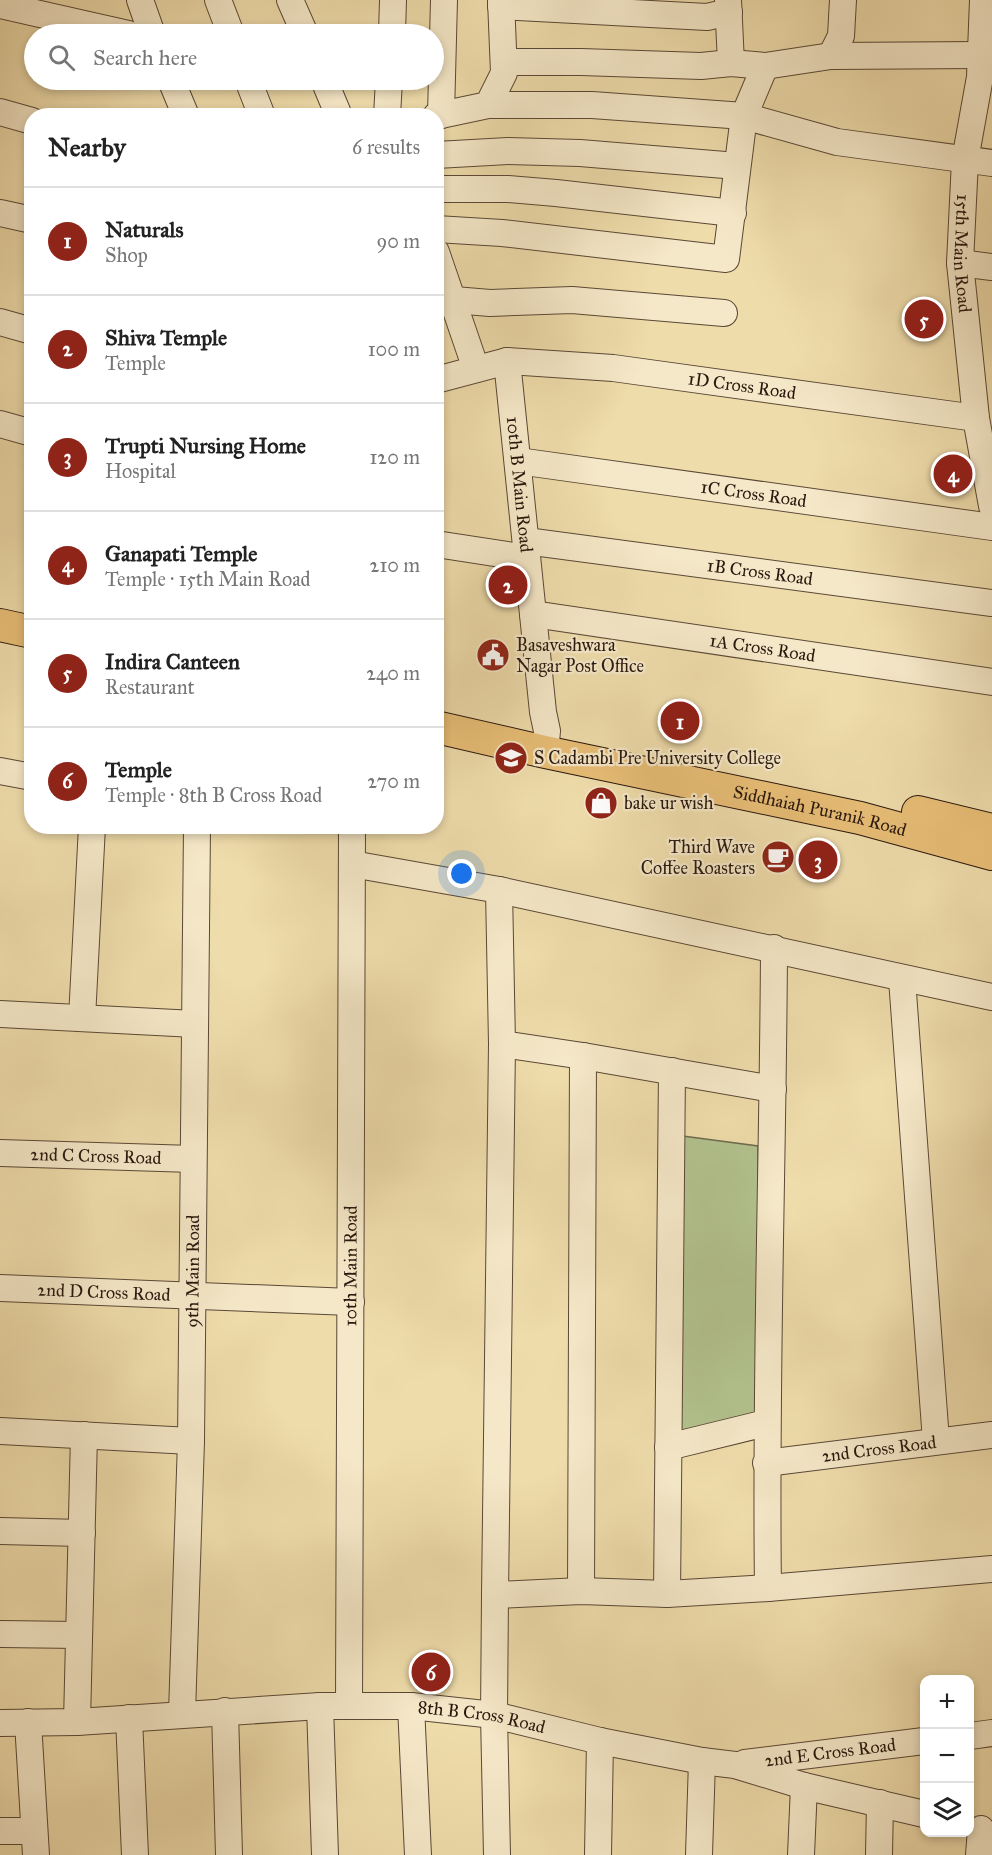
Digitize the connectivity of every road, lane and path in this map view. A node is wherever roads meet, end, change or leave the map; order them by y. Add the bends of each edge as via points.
1 (140, 0) edge
2 (218, 0) edge
3 (290, 0) edge
4 (393, 0) edge
5 (444, 0) edge
6 (843, 0) edge
7 (983, 0) edge
8 (501, 3) edge
9 (0, 5) edge
10 (728, 6) edge
11 (84, 24) edge
12 (148, 24) edge
13 (227, 24) edge
14 (301, 24) edge
15 (392, 24) edge
16 (443, 24) edge
17 (981, 55) junction
18 (831, 56) junction
19 (504, 62) junction
20 (731, 63) junction
21 (765, 66) junction
22 (175, 90) edge
23 (252, 90) edge
24 (328, 90) edge
25 (388, 90) edge
26 (440, 90) edge
27 (488, 105) junction
28 (183, 108) edge
29 (259, 108) edge
30 (336, 108) edge
31 (387, 108) edge
32 (439, 108) edge
33 (0, 112) edge
34 (444, 115) edge
35 (744, 116) junction
36 (24, 119) edge
37 (444, 155) edge
38 (965, 160) junction
39 (992, 163) edge
40 (737, 166) junction
41 (444, 189) edge
42 (0, 213) edge
43 (733, 213) junction
44 (24, 218) edge
45 (444, 229) edge
46 (960, 263) junction
47 (992, 267) edge
48 (444, 273) edge
49 (454, 300) junction
50 (724, 313) dead end
51 (0, 322) edge
52 (24, 328) edge
53 (507, 361) junction
54 (476, 369) junction
55 (982, 377) edge
56 (444, 378) edge
57 (976, 418) junction
58 (0, 424) edge
59 (24, 431) edge
60 (518, 461) junction
61 (991, 496) edge
62 (992, 527) edge
63 (444, 545) edge
64 (526, 550) junction
65 (992, 603) edge
66 (0, 605) edge
67 (24, 610) edge
68 (533, 614) junction
69 (0, 625) edge
70 (24, 630) edge
71 (992, 682) edge
72 (444, 709) edge
73 (444, 728) edge
74 (546, 742) junction
75 (0, 771) edge
76 (24, 776) edge
77 (992, 830) edge
78 (92, 834) edge
79 (197, 834) edge
80 (352, 834) edge
81 (992, 854) edge
82 (352, 864) junction
83 (499, 890) junction
84 (774, 948) junction
85 (902, 979) junction
86 (992, 997) edge
87 (0, 1014) edge
88 (82, 1018) junction
89 (195, 1024) junction
90 (502, 1044) junction
91 (584, 1056) junction
92 (672, 1071) junction
93 (773, 1089) junction
94 (0, 1153) edge
95 (193, 1158) junction
96 (0, 1288) edge
97 (193, 1297) junction
98 (351, 1302) junction
99 (766, 1424) junction
100 (0, 1431) edge
101 (84, 1435) junction
102 (992, 1435) edge
103 (191, 1441) junction
104 (936, 1441) junction
105 (668, 1447) junction
106 (766, 1463) junction
107 (0, 1531) edge
108 (82, 1533) junction
109 (992, 1569) edge
110 (768, 1588) junction
111 (581, 1591) junction
112 (667, 1594) junction
113 (495, 1595) junction
114 (0, 1634) edge
115 (80, 1635) junction
116 (320, 1706) junction
117 (349, 1706) junction
118 (411, 1706) junction
119 (225, 1711) junction
120 (182, 1713) junction
121 (494, 1715) junction
122 (129, 1718) junction
123 (28, 1722) junction
124 (77, 1722) junction
125 (0, 1723) edge
126 (992, 1733) edge
127 (974, 1735) edge
128 (600, 1741) junction
129 (920, 1742) edge
130 (702, 1761) junction
131 (735, 1765) junction
132 (804, 1786) junction
133 (880, 1803) junction
134 (920, 1813) edge
135 (981, 1828) edge
136 (0, 1831) edge
137 (35, 1843) edge
138 (135, 1855) edge
139 (229, 1855) edge
140 (325, 1855) edge
141 (418, 1855) edge
142 (497, 1855) edge
143 (598, 1855) edge
144 (699, 1855) edge
145 (801, 1855) edge
146 (879, 1855) edge
147 (979, 1855) edge

1 - 12 street
2 - 13 street
3 - 14 street
4 - 15 street
5 - 16 street
6 - 18 street via 841,36
7 - 17 street, 15th Main Road
8 - 10 street via 707,17
8 - 19 street
9 - 11 street
10 - 20 street
17 - 18 street
17 - 38 street, 15th Main Road
18 - 21 street
19 - 20 street via 701,66
19 - 27 street via 504,73
20 - 21 street
21 - 35 street
22 - 28 street
23 - 29 street
24 - 30 street
25 - 31 street
26 - 32 street
27 - 34 street
27 - 35 street via 592,105
33 - 36 street
35 - 38 street via 837,142
35 - 40 street
37 - 40 street via 570,153
38 - 39 street
38 - 46 street, 15th Main Road
40 - 43 street
41 - 43 street via 508,189
42 - 44 street
43 - 45 street via 726,259
46 - 47 street
46 - 55 street, 15th Main Road
48 - 49 street
49 - 50 street via 572,300
49 - 54 street
51 - 52 street
53 - 54 street, 1D Cross Road
53 - 57 street, 1D Cross Road via 613,369
53 - 60 street, 10th B Main Road
54 - 56 street, 1D Cross Road
55 - 57 street, 15th Main Road
57 - 61 street, 15th Main Road
58 - 59 street
60 - 62 street, 1C Cross Road
60 - 64 street, 10th B Main Road
63 - 64 street, 1B Cross Road
64 - 65 street, 1B Cross Road
64 - 68 street, 10th B Main Road
66 - 67 main road
68 - 71 street, 1A Cross Road
68 - 74 street, 10th B Main Road
69 - 70 main road
72 - 74 main road, Siddhaiah Puranik Road
73 - 74 main road, Siddhaiah Puranik Road
74 - 77 main road, Siddhaiah Puranik Road
74 - 81 main road, Siddhaiah Puranik Road
75 - 76 street
78 - 88 street
79 - 89 street, 9th Main Road
80 - 82 street, 10th Main Road
82 - 83 street
82 - 98 street, 10th Main Road
83 - 84 street
83 - 90 street
84 - 85 street
84 - 93 street
85 - 86 street
85 - 104 street
87 - 88 street
88 - 89 street
89 - 95 street, 9th Main Road
90 - 91 street
90 - 113 street
91 - 92 street
91 - 111 street
92 - 93 street
92 - 105 street
93 - 99 street
94 - 95 street, 2nd C Cross Road
95 - 97 street, 9th Main Road
96 - 97 street, 2nd D Cross Road
97 - 98 street, 2nd D Cross Road
97 - 103 street, 9th Main Road
98 - 117 street, 10th Main Road
99 - 105 street
99 - 106 street
100 - 101 street
101 - 103 street
101 - 108 street
102 - 104 street, 2nd Cross Road
103 - 120 street, 9th Main Road
104 - 106 street, 2nd Cross Road
105 - 112 street
106 - 110 street
107 - 108 street
108 - 115 street
109 - 110 street
110 - 112 street
111 - 112 street
111 - 113 street
113 - 121 street
114 - 115 street
115 - 124 street
116 - 117 street, 8th B Cross Road
116 - 119 street, 8th B Cross Road
116 - 140 street
117 - 118 street, 8th B Cross Road
118 - 121 street, 8th B Cross Road
118 - 141 street
119 - 120 street, 8th B Cross Road
119 - 139 street
120 - 122 street, 8th B Cross Road
121 - 128 street, 8th B Cross Road
121 - 142 street
122 - 124 street, 8th B Cross Road
122 - 138 street
123 - 124 street, 8th B Cross Road
123 - 125 street, 8th B Cross Road
123 - 137 street
126 - 127 street
128 - 130 street, 8th B Cross Road
128 - 143 street
129 - 131 street, 2nd E Cross Road
130 - 131 street, 8th B Cross Road
130 - 144 street
131 - 132 street, 8th B Cross Road
132 - 133 street, 8th B Cross Road
132 - 145 street
133 - 134 street, 8th B Cross Road
133 - 146 street
135 - 147 street
136 - 137 street

